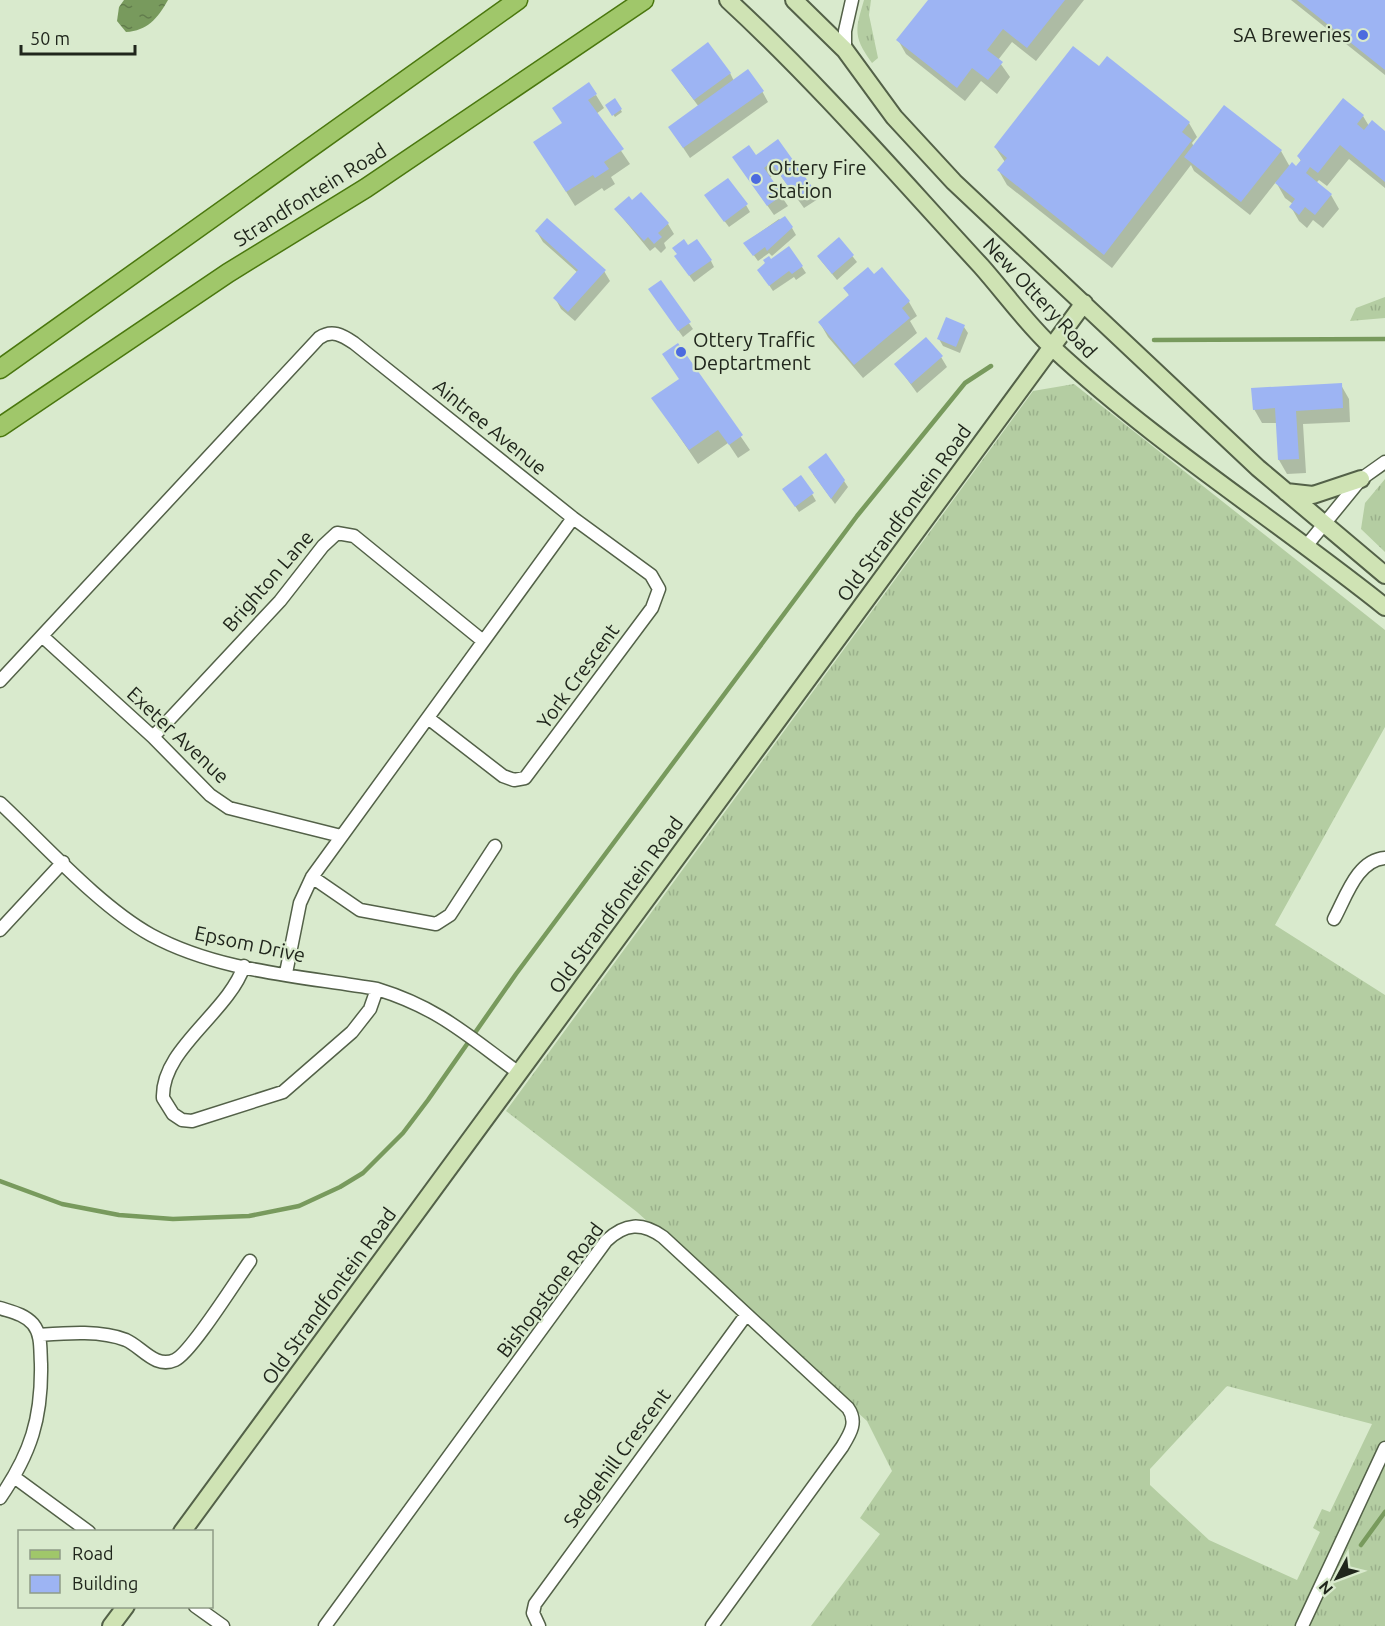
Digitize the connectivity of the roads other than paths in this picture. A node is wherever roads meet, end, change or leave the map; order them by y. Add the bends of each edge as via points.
1 (518, 0) edge
2 (644, 0) edge
3 (728, 0) edge
4 (852, 0) edge
5 (802, 1) edge
6 (845, 50) junction
7 (1084, 303) junction
8 (1051, 346) junction
9 (0, 369) edge
10 (0, 427) edge
11 (1385, 462) edge
12 (1361, 479) junction
13 (1285, 492) junction
14 (573, 518) junction
15 (1323, 524) junction
16 (1307, 544) junction
17 (1385, 575) edge
18 (1385, 607) edge
19 (42, 636) junction
20 (483, 641) junction
21 (0, 681) edge
22 (428, 718) junction
23 (153, 737) junction
24 (0, 803) edge
25 (341, 836) junction
26 (495, 846) dead end
27 (1385, 858) edge
28 (63, 862) junction
29 (312, 877) junction
30 (1334, 919) dead end
31 (0, 930) edge
32 (244, 966) junction
33 (286, 973) junction
34 (377, 988) junction
35 (519, 1072) junction
36 (250, 1261) dead end
37 (0, 1308) edge
38 (746, 1315) junction
39 (39, 1335) junction
40 (1385, 1448) edge
41 (14, 1477) junction
42 (0, 1498) edge
43 (86, 1530) edge
44 (183, 1530) edge
45 (124, 1608) edge
46 (198, 1608) edge
47 (111, 1626) edge
48 (223, 1626) edge
49 (325, 1626) edge
50 (539, 1626) edge
51 (712, 1626) edge
52 (1302, 1626) edge

1 - 9 main road, Strandfontein Road
2 - 10 main road, Strandfontein Road via 366,188 228,273
3 - 8 main road, New Ottery Road via 813,83
4 - 6 street via 844,31
5 - 6 main road, New Ottery Road
6 - 7 main road, New Ottery Road via 920,147
7 - 8 main road, Old Strandfontein Road
7 - 13 main road, New Ottery Road
8 - 16 main road, New Ottery Road via 1167,444 1278,527
8 - 35 main road, Old Strandfontein Road
11 - 12 street
12 - 13 main road via 1309,496
12 - 15 street
13 - 15 main road, New Ottery Road
14 - 19 street, Aintree Avenue via 354,343 336,333 325,333
14 - 20 street
14 - 22 street, York Crescent via 657,582 658,598 645,617 525,778 503,776
15 - 16 street
15 - 17 main road, New Ottery Road
16 - 18 main road, New Ottery Road
19 - 21 street, Aintree Avenue
19 - 23 street, Exeter Avenue
20 - 22 street
20 - 23 street, Brighton Lane via 354,536 337,534
22 - 25 street
23 - 25 street, Exeter Avenue via 210,795 229,808
24 - 28 street, Epsom Drive
25 - 29 street
26 - 29 street via 450,915 436,924 360,910
27 - 30 street via 1361,869
28 - 31 street
28 - 32 street, Epsom Drive via 114,909 152,935 199,956
29 - 33 street via 300,903
32 - 33 street, Epsom Drive
32 - 34 street via 233,991 186,1045 167,1077 163,1098 182,1120 204,1119 283,1092 352,1032 370,1009
33 - 34 street, Epsom Drive
34 - 35 street, Epsom Drive via 422,1004
35 - 44 main road, Old Strandfontein Road
36 - 39 street via 176,1360 154,1359 128,1341 116,1338
37 - 39 street via 27,1318
38 - 49 street, Bishopstone Road via 652,1230 633,1225 618,1231 606,1241
38 - 50 street, Sedgehill Crescent via 535,1604 533,1612
38 - 51 street, Bishopstone Road via 848,1408 854,1421 842,1447
39 - 41 street via 38,1416 32,1441
40 - 52 street
41 - 42 street
41 - 43 street
45 - 47 main road
46 - 48 street

